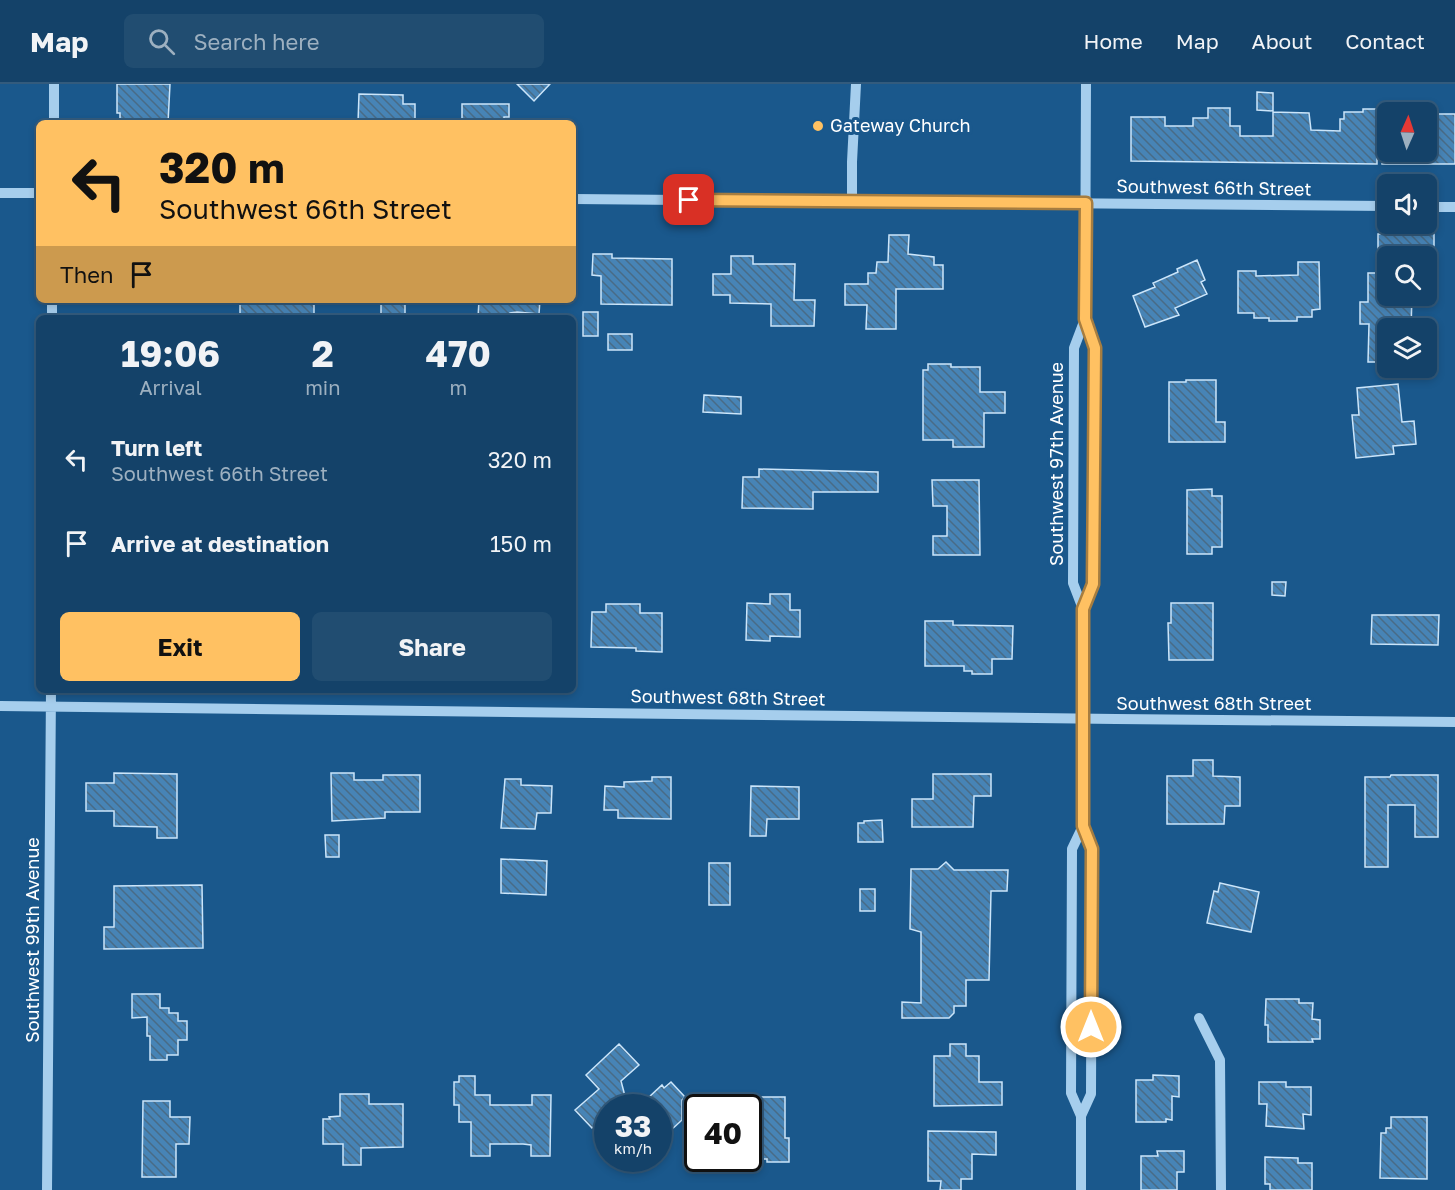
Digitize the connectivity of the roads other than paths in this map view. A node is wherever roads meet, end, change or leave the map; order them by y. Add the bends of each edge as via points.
1 (54, 84) edge
2 (856, 84) edge
3 (1086, 84) edge
4 (54, 120) edge
5 (0, 193) edge
6 (36, 194) edge
7 (576, 199) edge
8 (852, 201) junction
9 (1086, 203) junction
10 (1377, 206) edge
11 (1437, 207) edge
12 (1455, 207) edge
13 (1085, 319) junction
14 (1083, 609) junction
15 (51, 693) edge
16 (0, 706) edge
17 (50, 707) junction
18 (1083, 718) junction
19 (1455, 722) edge
20 (1083, 826) junction
21 (1199, 1018) dead end
22 (1081, 1116) junction
23 (47, 1190) edge
24 (1081, 1190) edge
25 (1221, 1190) edge

1 - 4 street
2 - 8 street
3 - 9 street, Southwest 97th Avenue
5 - 6 street
7 - 8 street, Southwest 66th Street
8 - 9 street, Southwest 66th Street
9 - 10 street, Southwest 66th Street
9 - 13 street, Southwest 97th Avenue
11 - 12 street
13 - 14 street, Southwest 97th Avenue via 1095,348 1093,584
13 - 14 street, Southwest 97th Avenue via 1074,348 1073,583
14 - 18 street, Southwest 97th Avenue
15 - 17 street, Southwest 99th Avenue
16 - 17 street, Southwest 68th Street
17 - 18 street, Southwest 68th Street
17 - 23 street, Southwest 99th Avenue
18 - 19 street, Southwest 68th Street
18 - 20 street, Southwest 97th Avenue
20 - 22 street, Southwest 97th Avenue via 1092,849 1091,1094
20 - 22 street, Southwest 97th Avenue via 1072,849 1071,1093
21 - 25 street via 1220,1060
22 - 24 street, Southwest 97th Avenue

